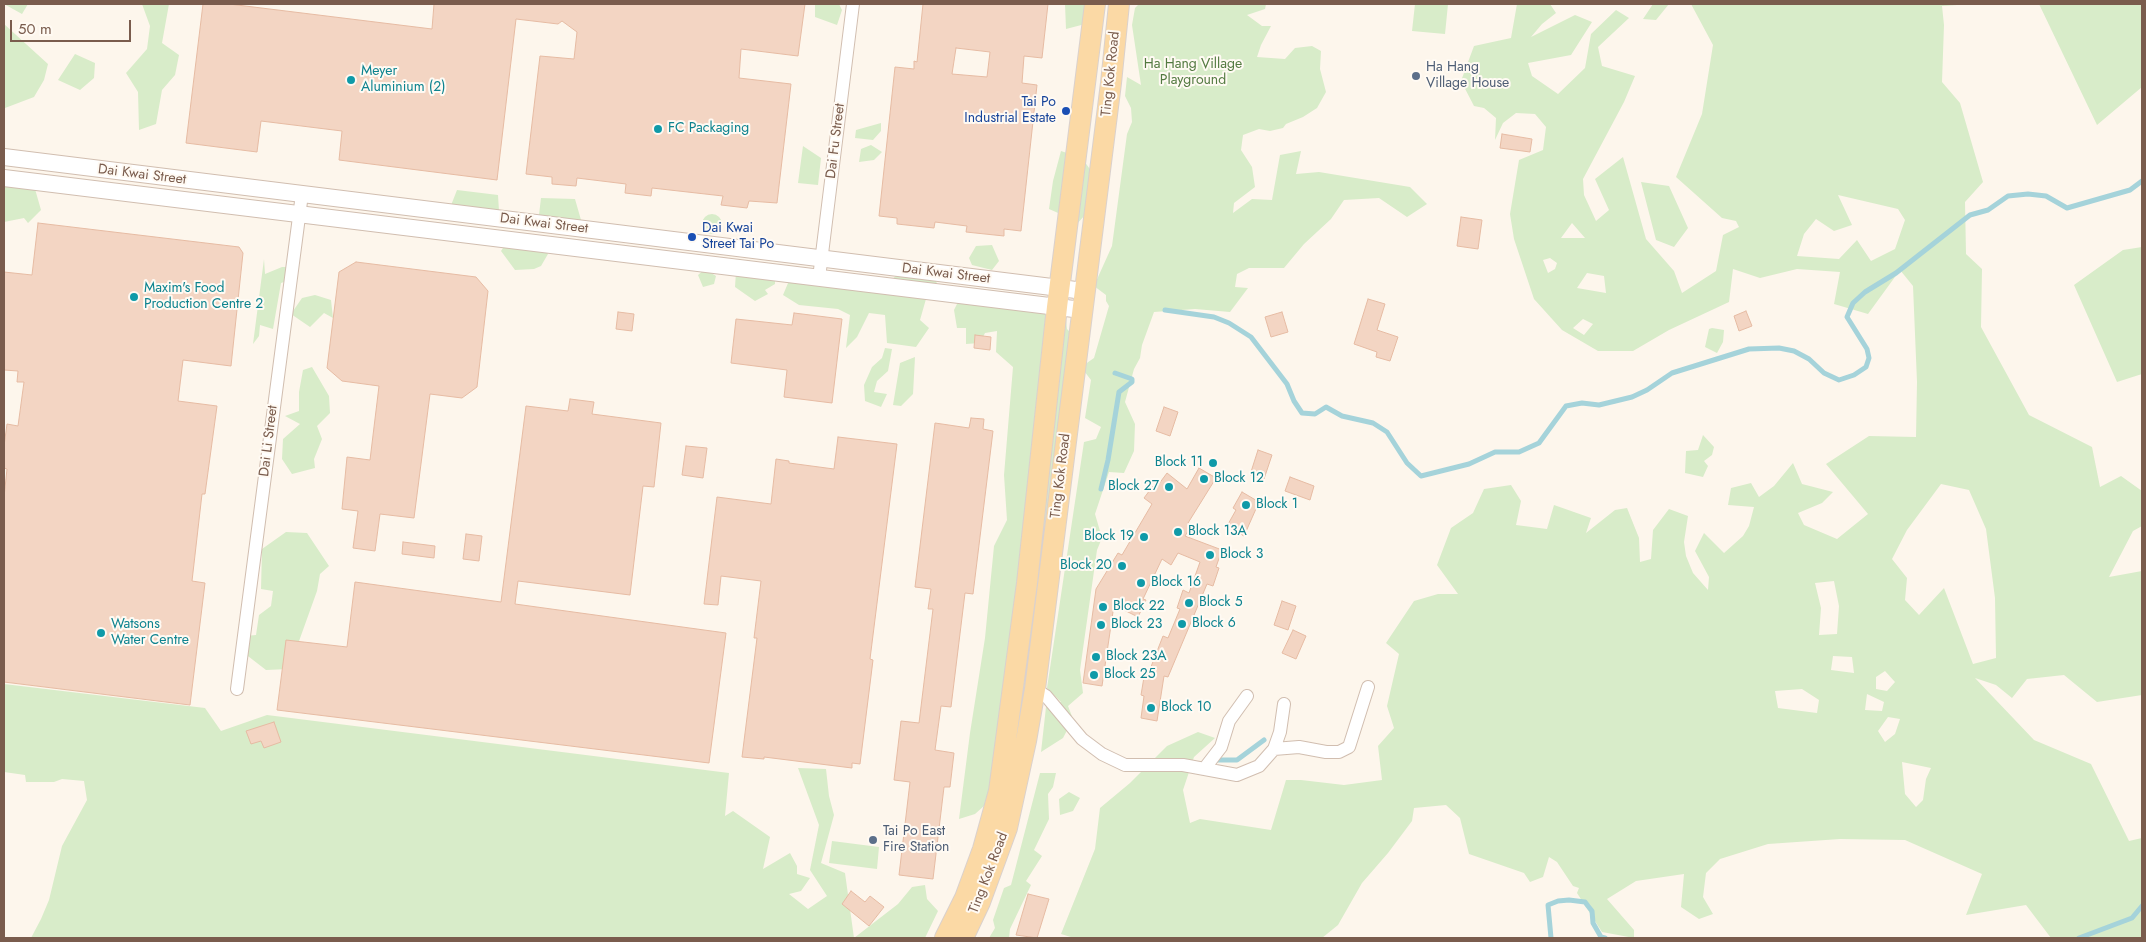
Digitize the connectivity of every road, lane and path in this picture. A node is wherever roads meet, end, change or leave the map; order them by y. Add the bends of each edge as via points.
1 (853, 4) edge
2 (1095, 4) edge
3 (1119, 4) edge
4 (4, 157) edge
5 (4, 178) edge
6 (302, 194) junction
7 (299, 214) junction
8 (821, 258) junction
9 (819, 278) junction
10 (1059, 297) junction
11 (1083, 300) junction
12 (1368, 687) dead end
13 (237, 689) dead end
14 (1035, 689) junction
15 (1247, 696) dead end
16 (1284, 704) dead end
17 (1274, 749) junction
18 (1204, 769) junction
19 (945, 938) edge
20 (963, 938) edge

1 - 8 street, Dai Fu Street
2 - 10 main road, Ting Kok Road
3 - 11 main road, Ting Kok Road
4 - 6 street, Dai Kwai Street
5 - 7 street, Dai Kwai Street
6 - 7 street, Dai Li Street
6 - 8 street, Dai Kwai Street
7 - 9 street, Dai Kwai Street
7 - 13 street, Dai Li Street
8 - 9 street, Dai Fu Street
8 - 10 street, Dai Kwai Street
9 - 10 street, Dai Kwai Street
10 - 11 street, Dai Kwai Street
10 - 19 main road, Ting Kok Road via 999,791 965,898
11 - 14 main road, Ting Kok Road
12 - 17 street via 1349,747 1339,752 1299,747
14 - 18 street via 1046,696 1082,739 1125,765 1183,765
14 - 20 main road, Ting Kok Road via 1007,828
15 - 18 street via 1229,720 1222,747
16 - 17 street
17 - 18 street via 1259,766 1237,775

